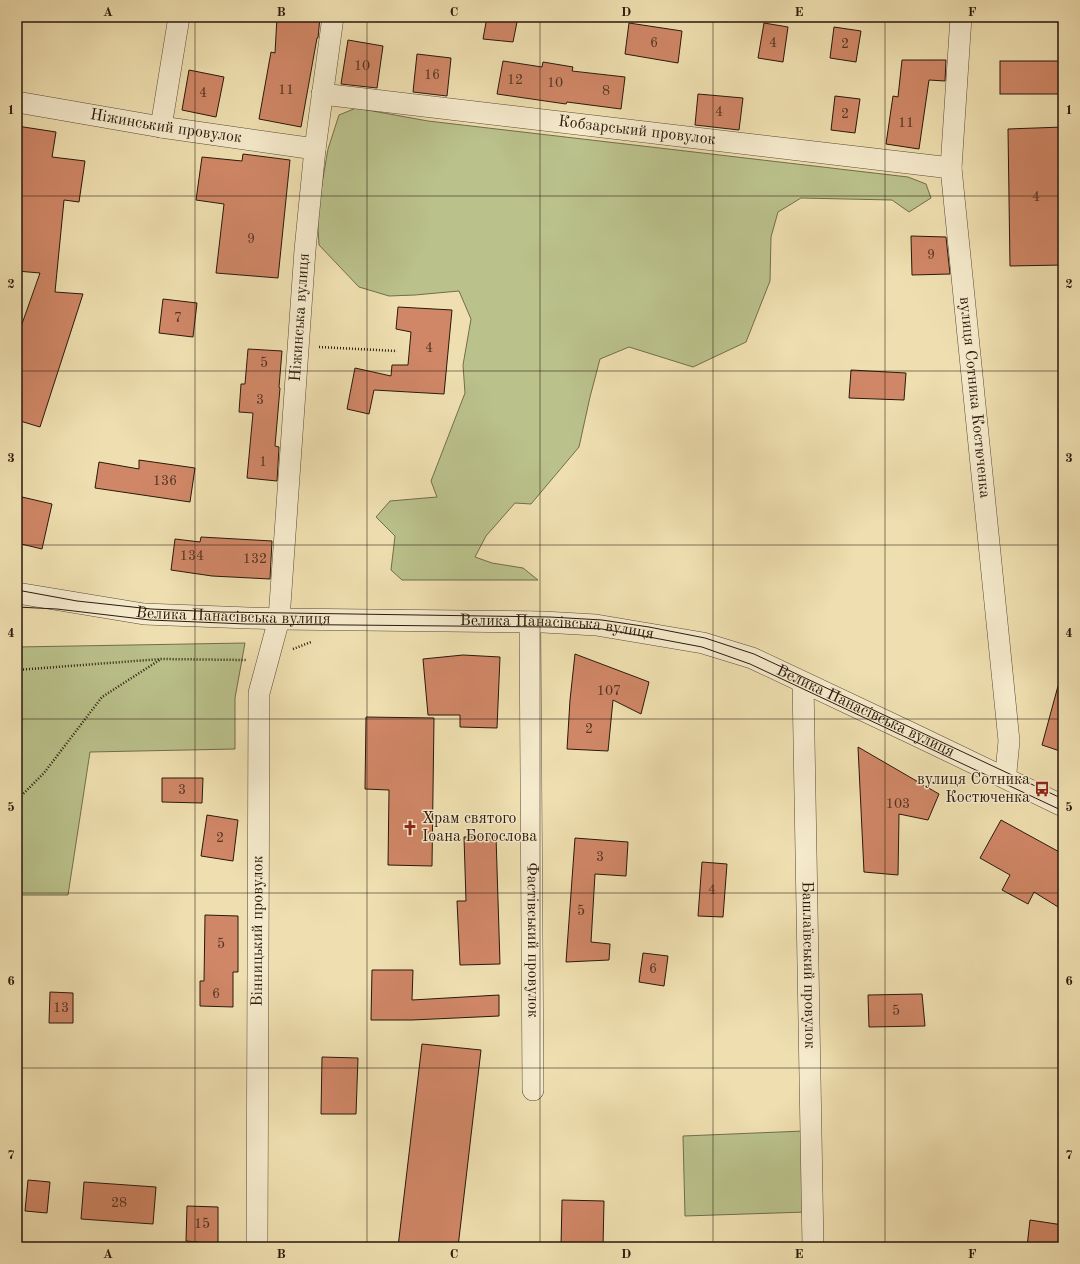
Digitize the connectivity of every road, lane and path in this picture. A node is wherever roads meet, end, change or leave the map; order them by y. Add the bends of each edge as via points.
1 (179, 17) edge
2 (333, 17) edge
3 (961, 17) edge
4 (322, 94) junction
5 (17, 102) edge
6 (161, 127) junction
7 (315, 149) junction
8 (951, 168) junction
9 (298, 346) junction
10 (397, 351) dead end
11 (17, 593) edge
12 (279, 619) junction
13 (530, 622) junction
14 (311, 642) dead end
15 (269, 658) junction
16 (161, 659) junction
17 (17, 670) edge
18 (802, 683) junction
19 (1004, 777) junction
20 (17, 800) edge
21 (1063, 806) edge
22 (533, 1090) dead end
23 (257, 1247) edge
24 (814, 1247) edge

1 - 6 street
2 - 4 street, Ніжинська вулиця
3 - 8 street, вулиця Сотника Костюченка
4 - 7 street, Ніжинська вулиця
4 - 8 street, Кобзарський провулок
5 - 6 street, Ніжинський провулок
6 - 7 street, Ніжинський провулок
7 - 9 street, Ніжинська вулиця via 304,250
8 - 19 street, вулиця Сотника Костюченка via 1009,741
9 - 10 path
9 - 12 street, Ніжинська вулиця
11 - 12 street, Велика Панасівська вулиця via 144,614
12 - 13 street, Велика Панасівська вулиця
12 - 15 street, Вінницький провулок
13 - 18 street, Велика Панасівська вулиця via 596,625 703,643 752,658
13 - 22 street, Фастівський провулок
14 - 15 path
15 - 16 path
15 - 23 street, Вінницький провулок via 259,693
16 - 17 path
16 - 20 path via 102,697 44,773
18 - 19 street, Велика Панасівська вулиця
18 - 24 street, Башлаївський провулок
19 - 21 street, Велика Панасівська вулиця

